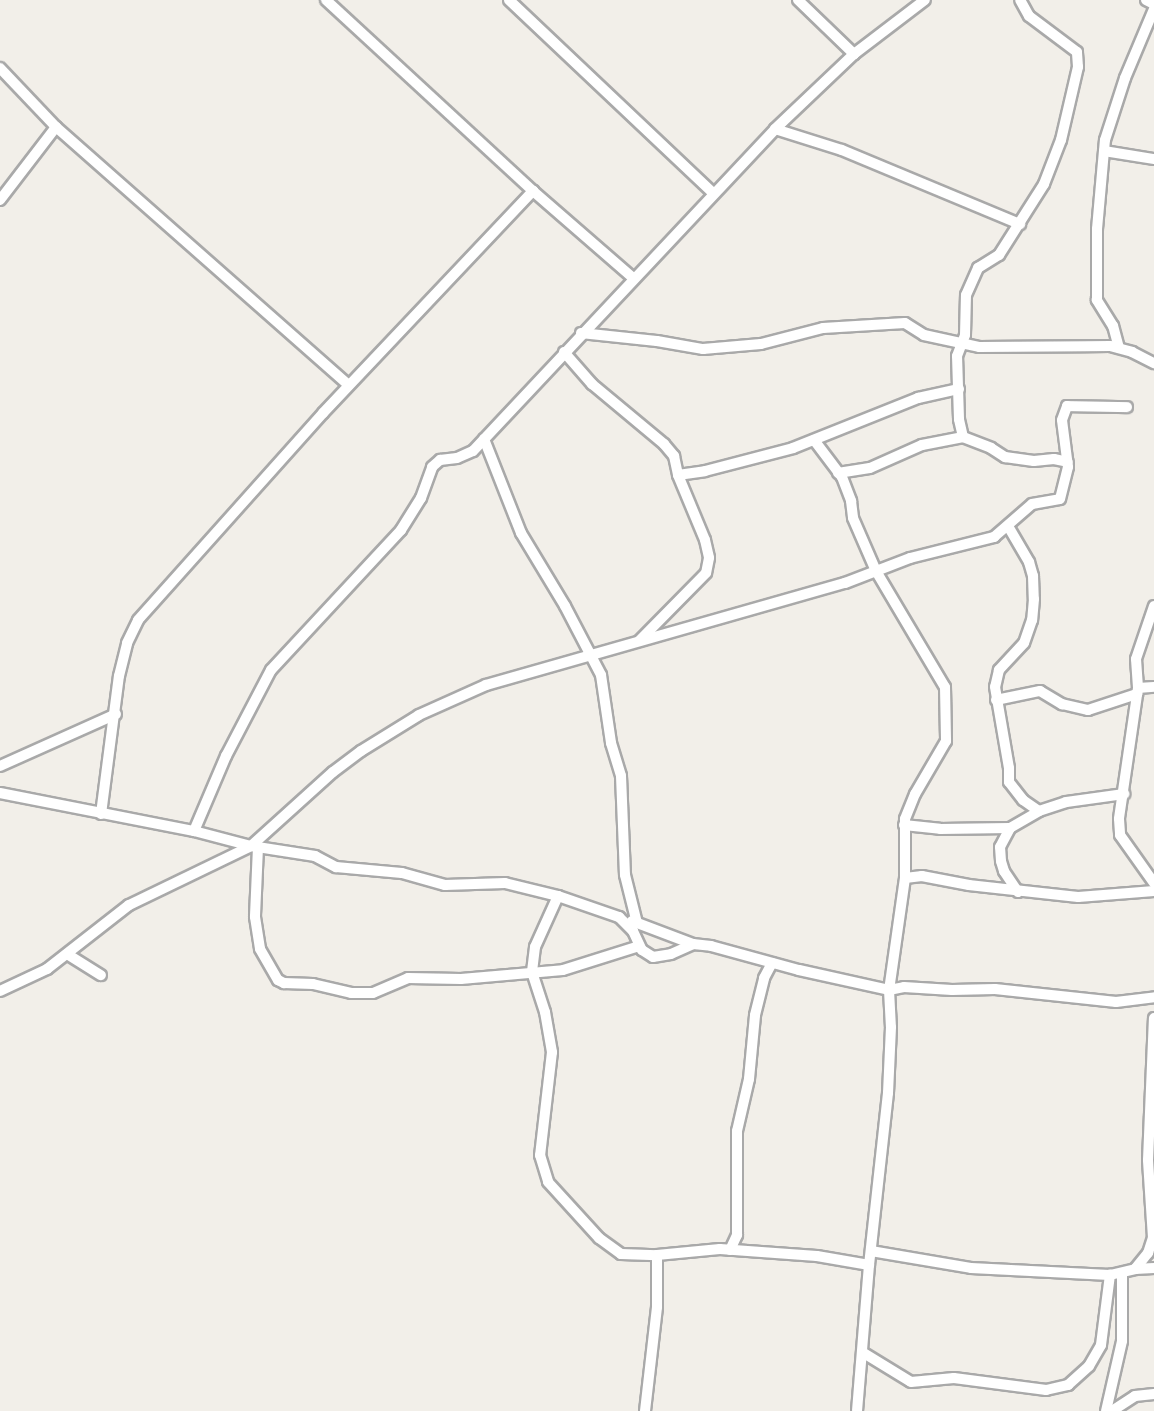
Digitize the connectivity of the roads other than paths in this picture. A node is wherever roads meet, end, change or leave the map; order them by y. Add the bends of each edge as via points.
1 (326, 0) edge
2 (509, 0) edge
3 (798, 0) edge
4 (926, 0) edge
5 (1020, 0) edge
6 (1146, 0) edge
7 (1154, 4) edge
8 (1154, 9) edge
9 (854, 54) junction
10 (0, 68) edge
11 (56, 127) junction
12 (775, 129) junction
13 (1104, 151) junction
14 (1154, 159) edge
15 (533, 191) junction
16 (713, 193) junction
17 (0, 200) edge
18 (1020, 224) junction
19 (633, 278) junction
20 (581, 333) junction
21 (962, 344) junction
22 (1119, 348) junction
23 (564, 352) junction
24 (1154, 363) edge
25 (349, 385) junction
26 (959, 389) junction
27 (1127, 406) dead end
28 (963, 437) junction
29 (484, 439) junction
30 (814, 440) junction
31 (1068, 462) junction
32 (838, 473) junction
33 (678, 475) junction
34 (1008, 526) junction
35 (876, 571) junction
36 (1154, 606) edge
37 (637, 643) junction
38 (592, 656) junction
39 (1154, 687) edge
40 (1137, 691) junction
41 (996, 700) junction
42 (116, 714) junction
43 (0, 766) edge
44 (0, 793) edge
45 (1124, 794) junction
46 (1023, 800) junction
47 (1039, 811) junction
48 (101, 814) junction
49 (1023, 819) junction
50 (904, 825) junction
51 (1010, 828) junction
52 (194, 831) junction
53 (254, 847) junction
54 (905, 878) junction
55 (1154, 883) edge
56 (1154, 891) edge
57 (1018, 892) junction
58 (558, 896) junction
59 (619, 917) junction
60 (637, 922) junction
61 (693, 944) junction
62 (639, 946) junction
63 (67, 954) junction
64 (772, 963) junction
65 (532, 973) junction
66 (101, 975) dead end
67 (889, 990) junction
68 (0, 991) edge
69 (1154, 997) edge
70 (1154, 1018) edge
71 (1152, 1094) edge
72 (730, 1250) junction
73 (871, 1251) junction
74 (657, 1255) junction
75 (869, 1265) junction
76 (1154, 1268) edge
77 (1135, 1269) junction
78 (1122, 1272) junction
79 (1110, 1275) junction
80 (862, 1352) junction
81 (1154, 1394) edge
82 (645, 1411) edge
83 (857, 1411) edge
84 (1106, 1411) edge
85 (1112, 1411) edge

1 - 15 street
2 - 16 street
3 - 9 street
4 - 9 street
5 - 18 street via 1029,16 1077,52 1078,58 1062,140 1044,184
6 - 7 street
8 - 13 street via 1122,88
9 - 12 street
10 - 11 street
11 - 17 street
11 - 25 street
12 - 16 street
12 - 18 street via 842,150
13 - 14 street
13 - 22 street via 1096,247 1097,300 1113,326
15 - 19 street
15 - 25 street
16 - 19 street
18 - 21 street via 999,255 978,268 973,277 964,302
19 - 20 street
20 - 21 street via 703,349 761,344 823,328 905,323 924,335
20 - 23 street
21 - 22 street
21 - 26 street via 957,356
22 - 24 street
23 - 29 street
23 - 33 street via 615,406 664,444 674,456
25 - 42 street via 138,621 127,643 119,676
26 - 28 street
26 - 30 street via 918,398
27 - 31 street via 1067,406 1062,420
28 - 31 street via 1005,458
28 - 32 street via 922,445 870,468
29 - 38 street via 521,533
29 - 52 street via 466,455 440,460 432,467 421,498 401,530 271,670 231,746
30 - 32 street
30 - 33 street
31 - 34 street via 1060,499 1032,504
32 - 35 street
33 - 37 street via 705,540 709,558 706,573
34 - 35 street via 994,537 910,558
34 - 41 street via 1029,562 1034,599 1024,643 999,670
35 - 37 street
35 - 50 street via 945,687 946,741 915,794
36 - 40 street via 1136,659
37 - 38 street
38 - 53 street via 486,685 419,715 333,772
38 - 60 street via 601,675 611,743 621,776 625,874
39 - 40 street
40 - 41 street via 1088,710 1062,704 1040,691
40 - 45 street
41 - 46 street via 1009,782
42 - 43 street
42 - 48 street
44 - 48 street
45 - 47 street via 1066,802
45 - 55 street via 1120,835
46 - 47 street
46 - 49 street
47 - 49 street
48 - 52 street
49 - 51 street
50 - 51 street
50 - 54 street
51 - 57 street via 1000,847 1001,861
52 - 53 street
53 - 58 street via 315,856 336,867 402,873 445,885 505,883
53 - 63 street via 129,905
53 - 65 street via 255,916 260,949 278,980 284,983 373,993 408,978 461,979
54 - 57 street via 922,876
54 - 67 street
56 - 57 street via 1077,897
58 - 59 street
58 - 65 street via 535,947
59 - 60 street
59 - 62 street via 633,931
60 - 61 street
61 - 62 street via 653,957
61 - 64 street
62 - 65 street via 573,967
63 - 66 street
63 - 68 street via 47,969
64 - 67 street
64 - 72 street via 755,1015 749,1079 737,1131 737,1235
65 - 74 street via 545,1012 552,1052 540,1155 548,1182 599,1238 621,1254
67 - 69 street via 995,989 1116,1002
67 - 73 street via 888,1093
70 - 71 street
71 - 77 street via 1148,1160 1153,1238 1148,1253
72 - 74 street
72 - 75 street via 817,1256
73 - 75 street
73 - 79 street via 971,1268
74 - 82 street via 657,1306
75 - 80 street
76 - 77 street
77 - 78 street
78 - 79 street
78 - 84 street via 1122,1341
79 - 80 street via 1101,1345 1089,1366 1068,1385 1046,1390 954,1378 911,1382
80 - 83 street
81 - 85 street via 1135,1396

